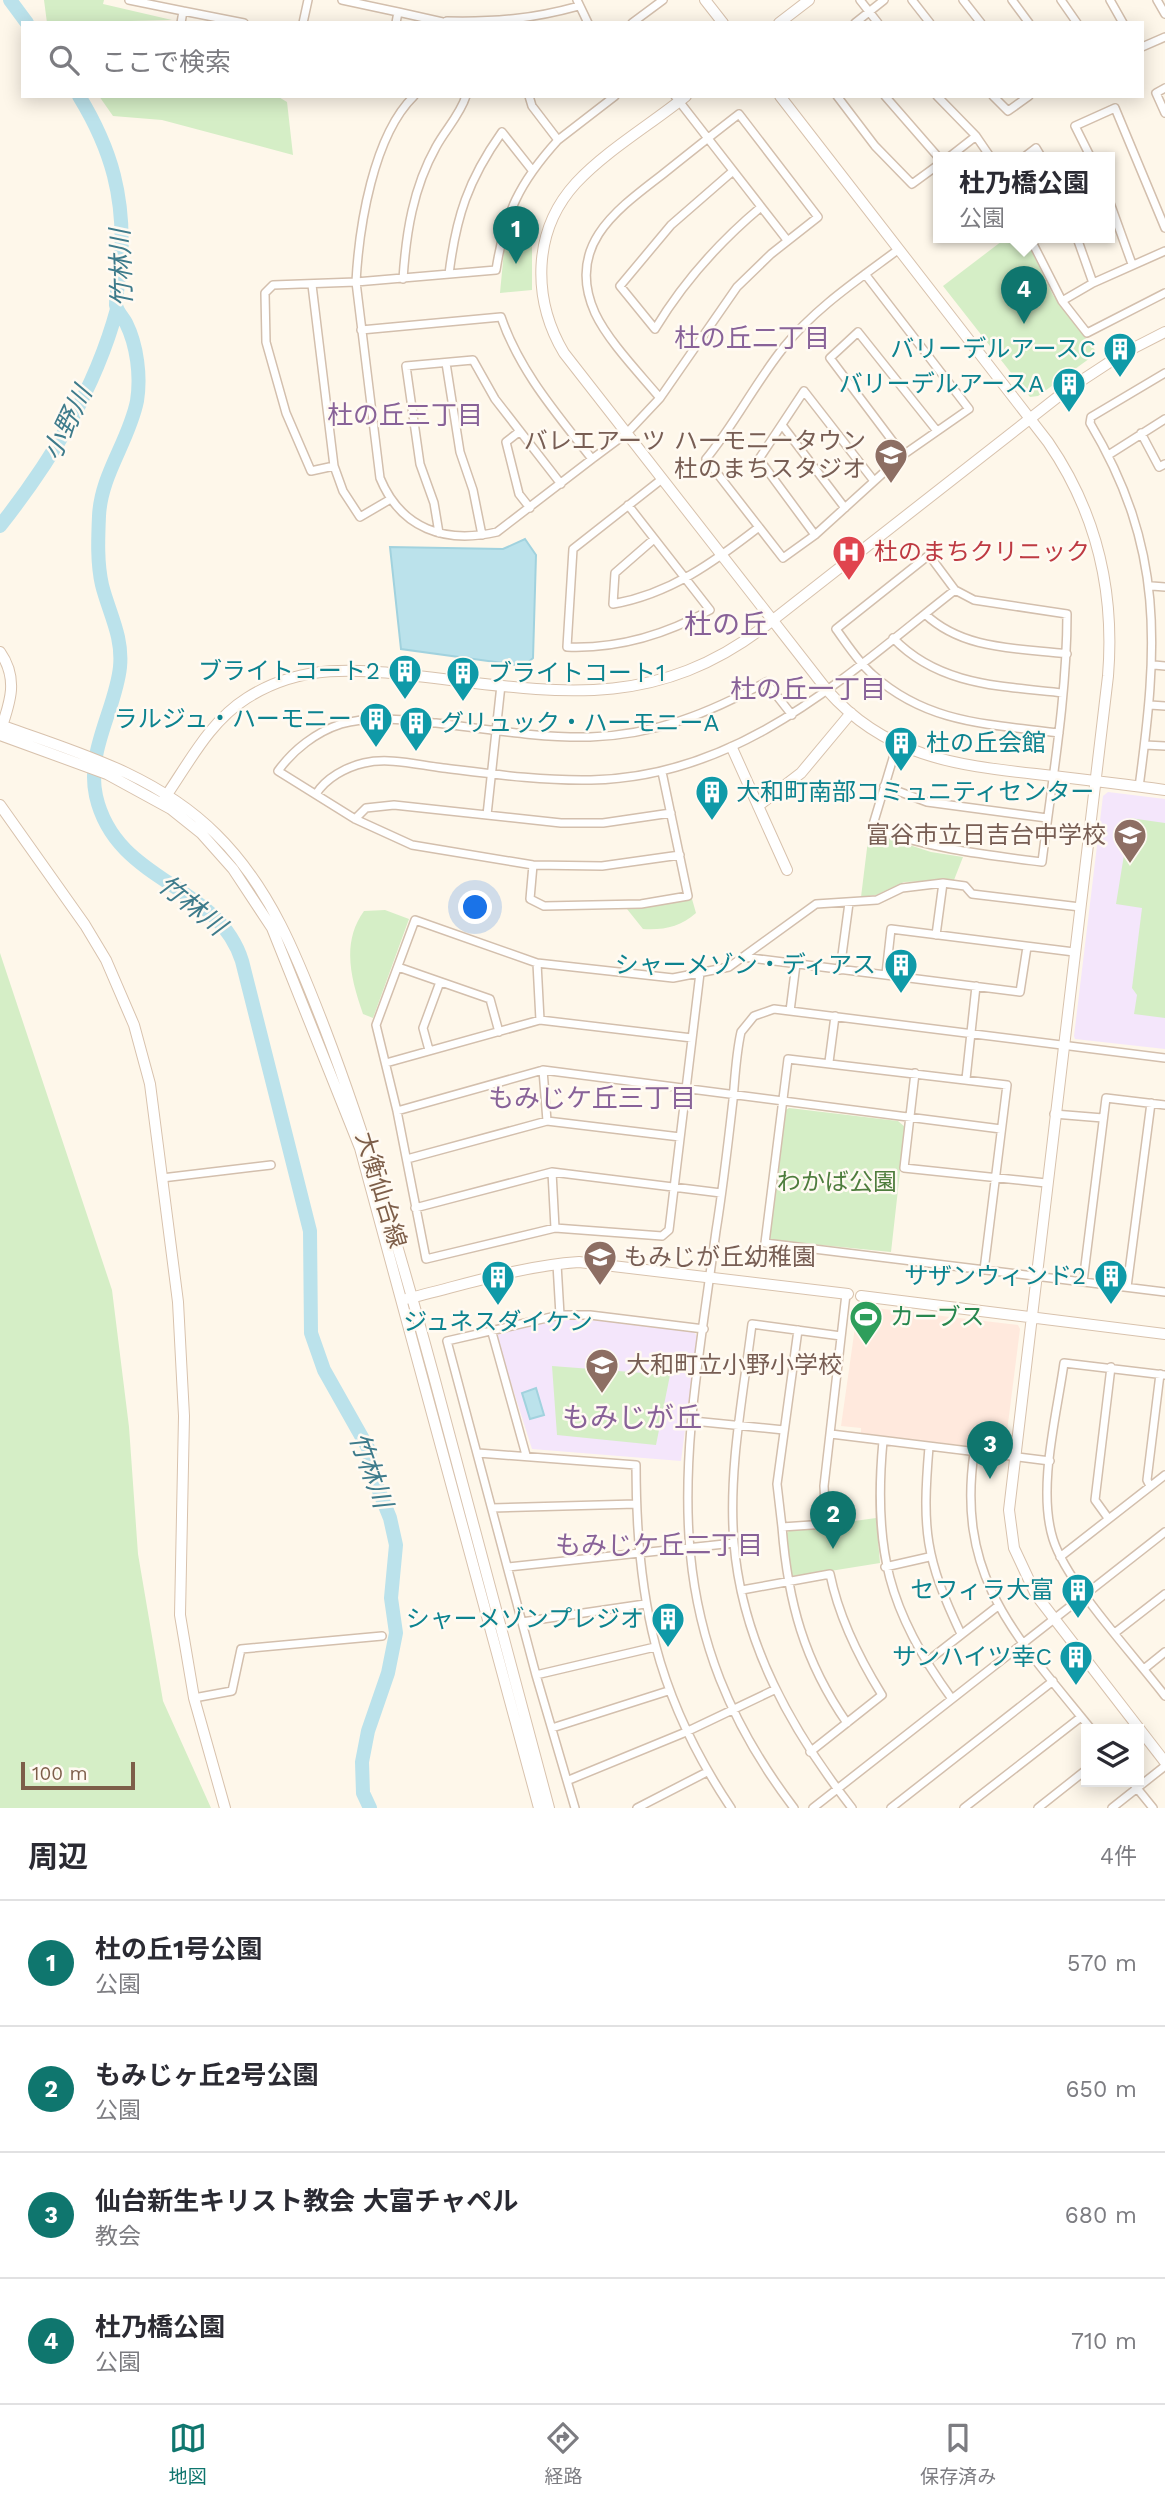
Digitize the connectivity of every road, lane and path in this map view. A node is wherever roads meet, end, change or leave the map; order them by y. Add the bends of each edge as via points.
1 (129, 0) edge
2 (308, 0) edge
3 (342, 0) edge
4 (663, 0) edge
5 (705, 0) edge
6 (809, 0) edge
7 (860, 0) edge
8 (884, 0) edge
9 (912, 0) edge
10 (963, 0) edge
11 (1012, 0) edge
12 (1061, 0) edge
13 (1110, 0) edge
14 (1157, 0) edge
15 (578, 3) edge
16 (183, 11) junction
17 (869, 11) junction
18 (398, 12) junction
19 (1165, 14) edge
20 (181, 21) edge
21 (234, 21) edge
22 (303, 21) edge
23 (396, 21) edge
24 (442, 21) edge
25 (508, 21) edge
26 (588, 21) edge
27 (635, 21) edge
28 (721, 21) edge
29 (782, 21) edge
30 (857, 21) edge
31 (876, 21) edge
32 (928, 21) edge
33 (979, 21) edge
34 (1028, 21) edge
35 (1076, 21) edge
36 (1123, 21) edge
37 (1165, 37) edge
38 (1144, 46) edge
39 (1165, 88) edge
40 (413, 98) edge
41 (466, 98) edge
42 (530, 98) edge
43 (612, 98) edge
44 (680, 98) edge
45 (782, 98) edge
46 (839, 98) edge
47 (887, 98) edge
48 (939, 98) edge
49 (995, 98) edge
50 (1026, 98) edge
51 (1165, 113) edge
52 (976, 136) junction
53 (707, 139) junction
54 (558, 141) junction
55 (934, 152) edge
56 (956, 152) edge
57 (986, 152) edge
58 (1088, 152) edge
59 (933, 169) edge
60 (531, 170) junction
61 (733, 171) junction
62 (761, 207) junction
63 (1115, 217) edge
64 (1165, 228) edge
65 (787, 240) junction
66 (1033, 243) edge
67 (1079, 243) edge
68 (899, 248) junction
69 (1165, 251) edge
70 (1132, 264) junction
71 (449, 274) junction
72 (865, 274) junction
73 (403, 279) junction
74 (356, 282) junction
75 (1093, 283) junction
76 (312, 285) junction
77 (1165, 293) edge
78 (1062, 301) junction
79 (360, 330) junction
80 (1165, 332) edge
81 (446, 363) junction
82 (1165, 373) edge
83 (660, 398) junction
84 (1165, 418) edge
85 (1031, 419) junction
86 (782, 425) junction
87 (520, 431) junction
88 (937, 431) junction
89 (627, 433) junction
90 (1141, 433) junction
91 (1110, 454) junction
92 (903, 455) junction
93 (592, 459) junction
94 (1165, 464) edge
95 (334, 466) junction
96 (662, 479) junction
97 (874, 481) junction
98 (561, 484) junction
99 (389, 500) junction
100 (628, 505) junction
101 (530, 508) junction
102 (845, 508) junction
103 (758, 527) junction
104 (439, 533) junction
105 (482, 535) junction
106 (815, 535) junction
107 (654, 539) junction
108 (722, 556) junction
109 (685, 579) junction
110 (1152, 586) junction
111 (1165, 587) edge
112 (956, 590) junction
113 (925, 614) junction
114 (772, 621) junction
115 (1155, 626) junction
116 (1165, 627) edge
117 (893, 638) junction
118 (0, 652) edge
119 (1067, 654) junction
120 (862, 662) junction
121 (1154, 665) junction
122 (1165, 666) edge
123 (500, 685) junction
124 (828, 690) junction
125 (1063, 693) junction
126 (1150, 705) junction
127 (1165, 706) edge
128 (851, 713) junction
129 (792, 715) junction
130 (1, 729) edge
131 (496, 730) junction
132 (1059, 733) junction
133 (897, 745) junction
134 (1145, 745) junction
135 (1165, 746) edge
136 (733, 748) junction
137 (662, 772) junction
138 (491, 774) junction
139 (1053, 776) junction
140 (1095, 783) junction
141 (884, 786) junction
142 (1139, 787) junction
143 (1165, 790) edge
144 (316, 794) junction
145 (164, 799) junction
146 (0, 805) edge
147 (758, 806) junction
148 (671, 813) junction
149 (487, 815) junction
150 (1047, 818) junction
151 (355, 819) junction
152 (680, 855) junction
153 (533, 865) junction
154 (787, 870) dead end
155 (943, 883) junction
156 (849, 903) junction
157 (1080, 906) junction
158 (936, 935) junction
159 (1027, 947) junction
160 (1074, 952) junction
161 (743, 957) junction
162 (537, 963) junction
163 (796, 964) junction
164 (398, 967) junction
165 (841, 970) junction
166 (700, 973) junction
167 (886, 975) junction
168 (440, 982) junction
169 (976, 986) junction
170 (790, 1011) junction
171 (835, 1016) junction
172 (540, 1020) junction
173 (499, 1032) junction
174 (971, 1034) junction
175 (692, 1038) junction
176 (1062, 1045) junction
177 (429, 1050) junction
178 (1165, 1058) edge
179 (829, 1062) junction
180 (386, 1063) junction
181 (543, 1070) junction
182 (915, 1073) junction
183 (966, 1079) junction
184 (686, 1088) junction
185 (733, 1096) junction
186 (781, 1103) junction
187 (1151, 1103) junction
188 (1165, 1105) edge
189 (397, 1111) junction
190 (1054, 1114) junction
191 (909, 1118) junction
192 (1103, 1118) junction
193 (547, 1121) junction
194 (1001, 1129) junction
195 (680, 1137) junction
196 (407, 1159) junction
197 (271, 1165) dead end
198 (552, 1172) junction
199 (162, 1178) junction
200 (995, 1178) junction
201 (1046, 1183) junction
202 (674, 1187) junction
203 (721, 1193) junction
204 (415, 1208) junction
205 (555, 1228) junction
206 (557, 1264) junction
207 (985, 1270) junction
208 (1035, 1276) junction
209 (710, 1278) junction
210 (1083, 1282) junction
211 (1127, 1287) junction
212 (1165, 1292) edge
213 (847, 1294) joint
214 (861, 1296) dead end
215 (407, 1299) junction
216 (560, 1315) junction
217 (1030, 1318) junction
218 (491, 1329) junction
219 (704, 1329) junction
220 (797, 1330) junction
221 (1165, 1334) edge
222 (841, 1336) junction
223 (1111, 1367) junction
224 (1162, 1375) edge
225 (692, 1421) junction
226 (739, 1425) junction
227 (785, 1430) junction
228 (831, 1433) junction
229 (883, 1441) junction
230 (929, 1447) junction
231 (974, 1452) junction
232 (478, 1453) junction
233 (526, 1455) junction
234 (1013, 1457) junction
235 (1050, 1461) junction
236 (1165, 1475) edge
237 (1150, 1486) junction
238 (636, 1504) junction
239 (492, 1508) junction
240 (1108, 1518) junction
241 (782, 1527) junction
242 (1165, 1532) edge
243 (734, 1544) junction
244 (688, 1549) junction
245 (638, 1554) junction
246 (929, 1557) junction
247 (1060, 1557) junction
248 (508, 1567) junction
249 (886, 1567) junction
250 (786, 1582) junction
251 (742, 1590) junction
252 (1086, 1594) junction
253 (1165, 1594) edge
254 (645, 1604) junction
255 (998, 1606) junction
256 (1053, 1619) junction
257 (522, 1622) junction
258 (1115, 1632) junction
259 (961, 1634) junction
260 (382, 1636) dead end
261 (1024, 1642) junction
262 (655, 1647) junction
263 (1165, 1652) edge
264 (925, 1662) junction
265 (1144, 1669) junction
266 (536, 1675) junction
267 (1053, 1681) junction
268 (774, 1690) junction
269 (668, 1691) junction
270 (1165, 1696) edge
271 (194, 1698) junction
272 (952, 1699) junction
273 (732, 1711) junction
274 (1081, 1717) junction
275 (847, 1723) junction
276 (1087, 1724) edge
277 (552, 1728) junction
278 (686, 1732) junction
279 (810, 1752) junction
280 (1165, 1764) edge
281 (707, 1772) junction
282 (1081, 1774) edge
283 (1144, 1779) edge
284 (569, 1780) junction
285 (1133, 1787) edge
286 (1137, 1787) edge
287 (837, 1788) junction
288 (225, 1808) edge
289 (539, 1808) edge
290 (549, 1808) edge
291 (575, 1808) edge
292 (637, 1808) edge
293 (731, 1808) edge
294 (794, 1808) edge
295 (813, 1808) edge
296 (852, 1808) edge
297 (891, 1808) edge
298 (964, 1808) edge
299 (1038, 1808) edge
300 (1112, 1808) edge
301 (1153, 1808) edge

1 - 16 street
2 - 22 street
3 - 18 street
4 - 27 street
5 - 28 street
6 - 29 street
7 - 17 street
8 - 17 street
9 - 32 street
10 - 33 street
11 - 34 street
12 - 35 street
13 - 36 street
14 - 19 street
15 - 25 street via 537,18
15 - 26 street
16 - 20 street
16 - 21 street
17 - 30 street
17 - 31 street
18 - 23 street
18 - 24 street
37 - 38 street
39 - 51 street via 1156,93
40 - 74 street via 393,129 368,191
41 - 73 street via 434,150 417,191
42 - 54 street
43 - 54 street
44 - 53 street
44 - 89 street via 577,183 554,216 542,253 541,293 555,337
45 - 68 street
46 - 59 street via 912,184
47 - 55 street
48 - 52 street
49 - 50 street via 1008,111
52 - 56 street
52 - 57 street
53 - 61 street
53 - 65 street via 739,114 818,217
53 - 83 street via 611,215 589,257 588,288 596,317
54 - 60 street
58 - 64 street via 1075,126 1115,108
60 - 71 street via 514,197 496,270
60 - 71 street via 502,132 471,180 461,205
61 - 62 street
61 - 62 street via 671,225 620,286 655,329 691,275
62 - 65 street
63 - 70 street
65 - 83 street via 720,308
66 - 78 street
67 - 75 street
68 - 72 street
68 - 85 street
69 - 70 street
70 - 75 street
71 - 73 street
72 - 88 street via 969,409
72 - 103 street via 820,309 784,347 706,459
73 - 74 street
74 - 76 street
74 - 79 street
75 - 78 street
76 - 95 street
76 - 95 street via 273,285 265,293 266,342 286,414 311,471
77 - 78 street via 1087,333
79 - 93 street via 501,317 527,373
79 - 99 street via 380,478
80 - 85 street via 1087,375
81 - 87 street via 473,360
81 - 104 street via 406,366 420,464
81 - 105 street via 460,452
82 - 91 street via 1091,417 1090,423
83 - 89 street
84 - 90 street
85 - 114 street
85 - 140 street via 1073,481 1104,566 1110,642
86 - 97 street via 804,391
86 - 102 street
86 - 106 street via 759,459
87 - 98 street
87 - 101 street via 506,442 519,494
88 - 92 street
88 - 92 street via 858,332 830,358
89 - 93 street
89 - 96 street
90 - 91 street
90 - 94 street via 1159,467
91 - 110 street via 1134,512
92 - 97 street
93 - 98 street
95 - 99 street via 360,517
96 - 100 street
96 - 108 street
97 - 102 street
98 - 101 street
99 - 104 street via 423,529
100 - 107 street
100 - 109 street via 573,548 567,647 635,641 710,610
101 - 105 street via 497,532
102 - 106 street
103 - 106 street via 783,558
103 - 108 street
104 - 105 street
107 - 109 street
107 - 109 street via 615,573 613,604 636,600
108 - 109 street
108 - 114 street
110 - 111 street
110 - 115 street
112 - 113 street
112 - 119 street via 989,605 1068,614
112 - 120 street via 929,555 836,629
113 - 117 street
113 - 119 street via 960,638
114 - 123 street via 709,663 643,686 592,691
114 - 124 street
115 - 116 street
115 - 121 street
117 - 120 street
117 - 125 street via 924,664 960,680
118 - 130 street via 13,681
119 - 125 street
120 - 124 street
120 - 132 street via 905,699 930,712 960,721
121 - 122 street
121 - 126 street
123 - 131 street
123 - 145 street via 357,669 284,679 246,699 216,723
124 - 128 street
124 - 129 street
125 - 132 street
126 - 127 street
126 - 134 street
128 - 133 street
128 - 147 street via 801,773
129 - 131 street via 766,682 713,710 651,730 588,737
129 - 136 street
130 - 145 street, 大衡仙台線 via 108,769
131 - 138 street
131 - 144 street via 379,718 342,724 312,738 278,771
132 - 139 street
133 - 139 street via 968,767
133 - 141 street
134 - 135 street
134 - 142 street
136 - 137 street
136 - 147 street
137 - 138 street via 594,780
137 - 148 street
138 - 144 street via 383,761 365,763 334,777
138 - 149 street
139 - 140 street
139 - 150 street
140 - 142 street
140 - 157 street
141 - 150 street via 927,802
141 - 150 street via 872,828 921,845 1042,862
142 - 143 street
144 - 151 street
145 - 215 street, 大衡仙台線 via 219,853 272,928 353,1127
146 - 199 street via 85,925 123,996 150,1084
147 - 154 street
148 - 149 street via 603,822
148 - 152 street
149 - 151 street via 377,805
151 - 153 street via 412,845
152 - 153 street via 602,866
152 - 153 street via 688,896 601,907 544,906 530,900
155 - 156 street via 902,888 877,900
155 - 157 street via 965,886 972,894
155 - 158 street
156 - 161 street via 817,904
156 - 165 street
157 - 160 street
158 - 159 street
158 - 167 street via 891,929
159 - 160 street
159 - 169 street via 1020,992
160 - 176 street
161 - 163 street
161 - 166 street via 729,967
162 - 164 street via 415,920
162 - 166 street via 673,978
162 - 172 street
163 - 165 street
163 - 170 street
164 - 168 street
164 - 180 street via 376,1026
165 - 167 street
166 - 175 street
167 - 169 street
168 - 173 street via 490,999
168 - 177 street via 423,1028
169 - 174 street
170 - 171 street
170 - 185 street via 764,1010 746,1024 738,1044
171 - 174 street
171 - 179 street
172 - 173 street
172 - 175 street
173 - 177 street
174 - 176 street
174 - 183 street
175 - 184 street
176 - 178 street
176 - 190 street
177 - 180 street
179 - 182 street
179 - 186 street via 788,1059
180 - 189 street
181 - 184 street
181 - 189 street
181 - 193 street
182 - 183 street
182 - 191 street
183 - 194 street via 1007,1085
184 - 185 street
184 - 195 street
185 - 186 street
185 - 203 street
186 - 191 street
186 - 207 street via 765,1243
187 - 188 street
187 - 192 street via 1106,1098
187 - 211 street
189 - 196 street
190 - 192 street
190 - 201 street
191 - 194 street
191 - 200 street via 904,1168
192 - 210 street
193 - 195 street
193 - 196 street
194 - 200 street
195 - 202 street
196 - 204 street
197 - 199 street
198 - 202 street
198 - 204 street
198 - 205 street
199 - 271 street via 178,1302 184,1416 180,1615
200 - 201 street
200 - 207 street
201 - 208 street
202 - 203 street
202 - 205 street via 669,1230 662,1236
203 - 209 street
204 - 205 street via 426,1259
206 - 209 street via 603,1263
206 - 215 street via 502,1273
206 - 216 street
207 - 208 street
208 - 210 street
208 - 217 street
209 - 213 street
209 - 219 street
210 - 211 street
211 - 212 street
213 - 222 street
214 - 217 street
215 - 289 street, 大衡仙台線
215 - 290 street, 大衡仙台線
216 - 218 street
216 - 219 street
217 - 221 street
217 - 234 street
218 - 232 street via 447,1341
218 - 233 street
219 - 225 street
220 - 222 street
220 - 226 street via 752,1324
220 - 227 street
222 - 228 street
223 - 224 street
223 - 235 street via 1065,1363
223 - 240 street via 1095,1500
224 - 237 street via 1147,1480
225 - 226 street
225 - 244 street
226 - 227 street
226 - 243 street
227 - 241 street via 777,1484
228 - 229 street
228 - 241 street via 824,1486 826,1524
229 - 230 street
229 - 249 street via 878,1493
230 - 231 street
230 - 246 street via 925,1497
231 - 234 street
231 - 255 street via 970,1493 974,1544
232 - 233 street
232 - 239 street
233 - 238 street via 636,1465
234 - 235 street
234 - 256 street via 1009,1510 1014,1548 1025,1576
235 - 247 street via 1049,1522
236 - 237 street
237 - 240 street
238 - 239 street
238 - 245 street
239 - 248 street
240 - 247 street
241 - 250 street
242 - 252 street
243 - 244 street
243 - 251 street
244 - 245 street
244 - 273 street via 697,1609
245 - 248 street
245 - 254 street
246 - 249 street
246 - 259 street
247 - 252 street
248 - 257 street
249 - 264 street via 913,1642
250 - 251 street
250 - 275 street via 816,1669
250 - 275 street via 830,1574 842,1617 882,1695
251 - 268 street
252 - 256 street
252 - 258 street
253 - 258 street
254 - 257 street
254 - 262 street
255 - 259 street
255 - 261 street
256 - 261 street
256 - 280 street
257 - 266 street
258 - 265 street
259 - 264 street
260 - 271 street via 241,1649 232,1691
261 - 267 street
261 - 272 street
262 - 266 street
262 - 269 street
263 - 265 street
264 - 272 street
265 - 270 street
266 - 277 street
267 - 274 street
267 - 297 street
268 - 273 street
268 - 279 street
269 - 277 street
269 - 278 street
271 - 288 street
272 - 287 street
273 - 278 street
273 - 294 street via 754,1753
274 - 276 street
274 - 298 street
275 - 279 street
277 - 284 street
278 - 281 street
278 - 284 street
279 - 287 street
280 - 283 street
281 - 292 street
281 - 293 street
282 - 299 street
284 - 291 street
285 - 300 street
286 - 301 street
287 - 295 street
287 - 296 street

